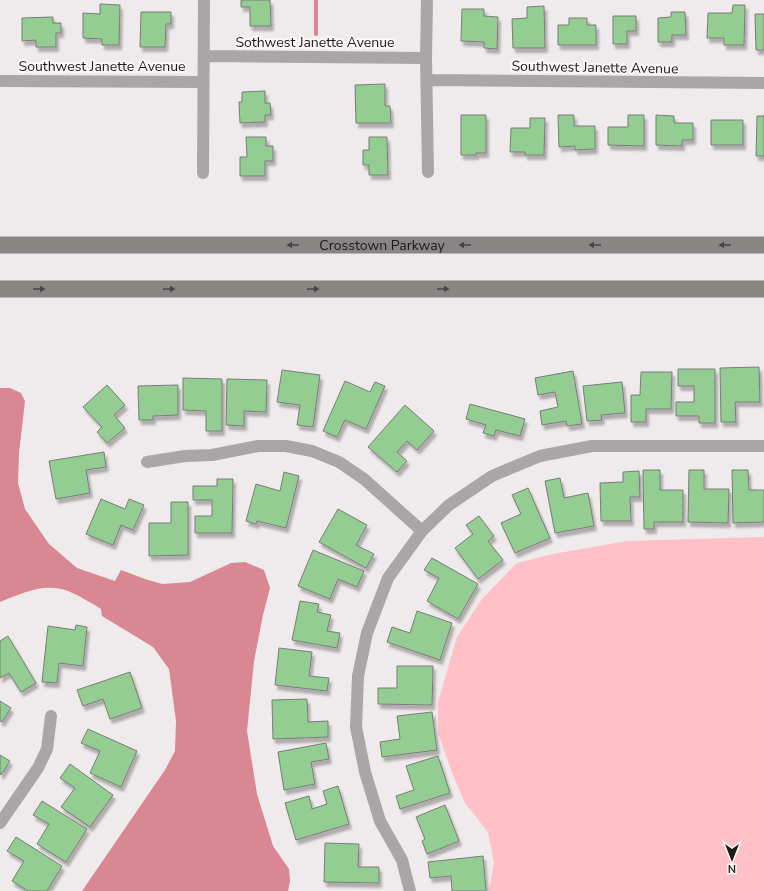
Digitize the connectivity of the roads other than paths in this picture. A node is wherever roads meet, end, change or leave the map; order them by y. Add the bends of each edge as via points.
1 (204, 0) edge
2 (427, 0) edge
3 (204, 56) junction
4 (426, 58) junction
5 (0, 80) edge
6 (427, 80) junction
7 (203, 82) junction
8 (764, 83) edge
9 (428, 172) dead end
10 (203, 173) dead end
11 (764, 244) edge
12 (0, 245) edge
13 (0, 289) edge
14 (764, 289) edge
15 (764, 446) edge
16 (147, 462) dead end
17 (422, 532) junction
18 (51, 716) dead end
19 (0, 823) edge
20 (410, 891) edge

1 - 3 street
2 - 4 street
3 - 4 street, Sothwest Janette Avenue
3 - 7 street
4 - 6 street
5 - 7 street, Southwest Janette Avenue
6 - 8 street, Southwest Janette Avenue
6 - 9 street
7 - 10 street
11 -> 12 main road, Crosstown Parkway
13 -> 14 main road
15 - 17 street via 592,446 540,456 492,476 449,505
16 - 17 street via 212,455 258,446 286,446 312,451 339,462 364,478
17 - 20 street via 388,578 367,633 358,676 356,727 364,772 380,821 402,860
18 - 19 street via 47,749 38,768

